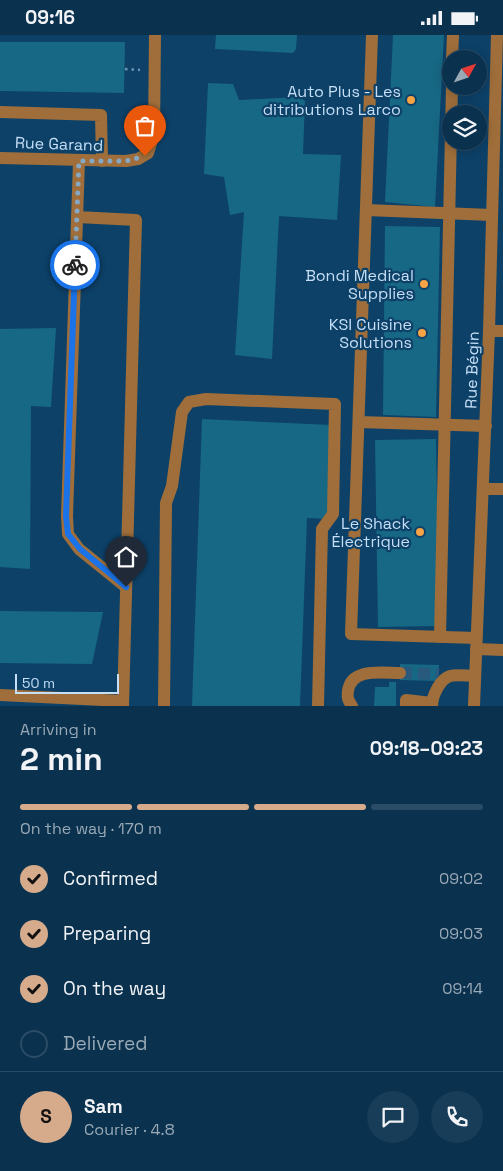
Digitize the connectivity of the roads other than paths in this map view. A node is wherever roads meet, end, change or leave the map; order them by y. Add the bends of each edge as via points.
1 (156, 35) edge
2 (372, 35) edge
3 (453, 35) edge
4 (497, 35) edge
5 (452, 50) edge
6 (500, 59) edge
7 (452, 95) edge
8 (0, 112) edge
9 (0, 159) edge
10 (79, 161) junction
11 (102, 161) junction
12 (498, 194) edge
13 (366, 210) junction
14 (449, 214) junction
15 (492, 215) junction
16 (77, 217) junction
17 (490, 331) junction
18 (503, 331) edge
19 (359, 422) junction
20 (445, 425) junction
21 (486, 426) junction
22 (483, 489) junction
23 (503, 489) edge
24 (126, 587) junction
25 (440, 637) junction
26 (476, 643) junction
27 (503, 649) edge
28 (400, 673) tunnel mouth
29 (439, 674) tunnel mouth
30 (452, 675) junction
31 (475, 676) junction
32 (0, 695) edge
33 (123, 704) edge
34 (432, 704) edge
35 (164, 706) edge
36 (318, 706) edge
37 (352, 706) edge
38 (406, 706) edge
39 (474, 706) edge

1 - 11 street, Rue Garand via 154,134 150,149 145,156 134,161
2 - 13 street
3 - 5 street
4 - 6 street, Rue Bégin
6 - 12 street, Rue Bégin
7 - 14 street
8 - 11 street via 102,115
9 - 10 street, Rue Garand
10 - 11 street, Rue Garand
10 - 16 street
12 - 15 street, Rue Bégin
13 - 14 street
13 - 19 street
14 - 15 street
14 - 20 street
15 - 17 street, Rue Bégin
16 - 24 street via 66,516 68,534 80,549
16 - 24 street via 136,220
17 - 18 street
17 - 21 street, Rue Bégin
19 - 20 street
19 - 25 street via 351,634
20 - 21 street
20 - 25 street
21 - 22 street, Rue Bégin
22 - 23 street
22 - 26 street, Rue Bégin
24 - 33 street
25 - 26 street
26 - 27 street
26 - 31 street, Rue Bégin
28 - 37 street via 368,673 355,677 348,689 347,699
29 - 30 street
30 - 31 street
30 - 34 street via 445,678 437,689
31 - 39 street, Rue Bégin
32 - 33 street
34 - 38 street via 406,700
35 - 36 street via 166,503 172,486 182,412 189,402 206,399 335,404 333,514 322,529

